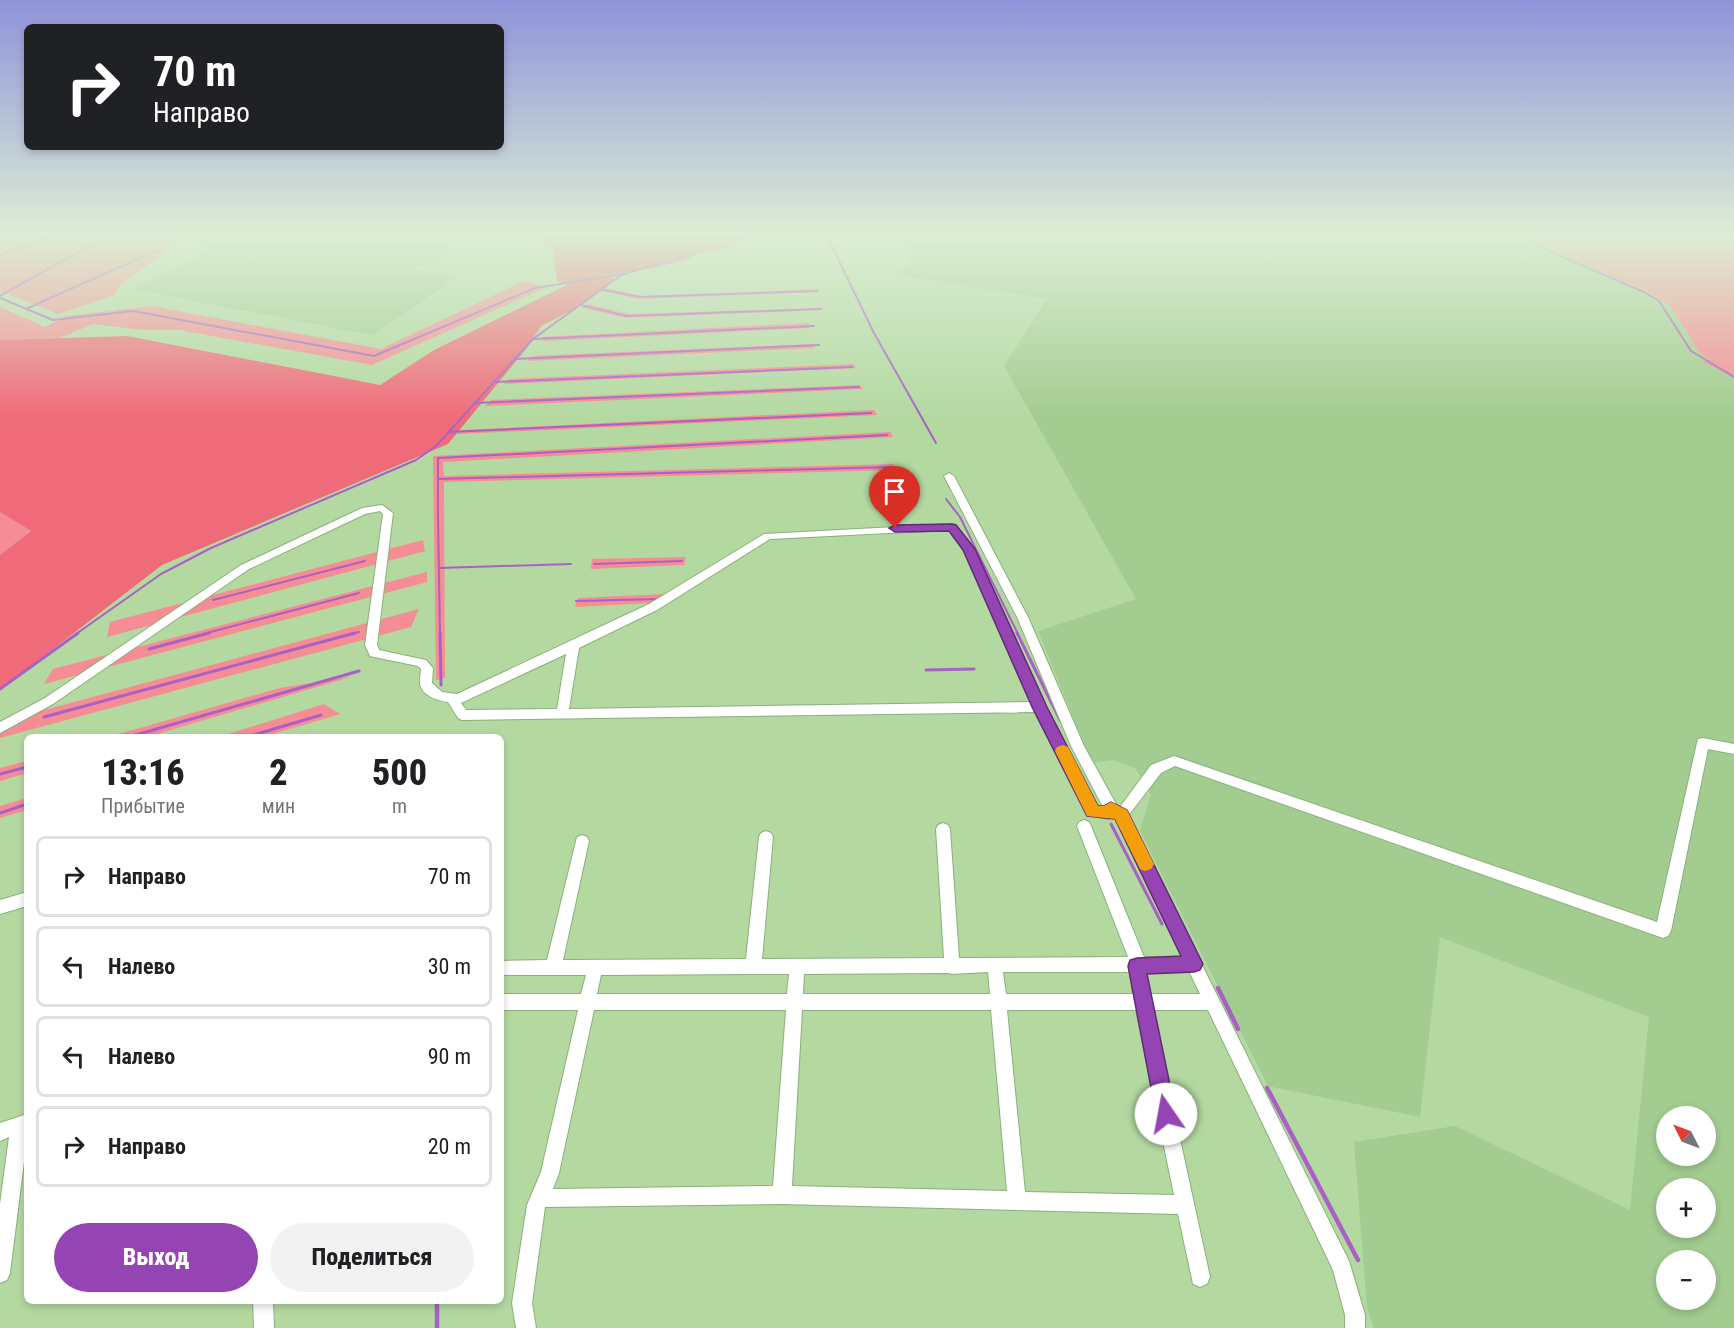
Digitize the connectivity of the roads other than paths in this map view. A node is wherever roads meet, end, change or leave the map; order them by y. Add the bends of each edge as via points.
1 (949, 476) dead end
2 (573, 646) junction
3 (458, 699) junction
4 (1040, 707) junction
5 (562, 715) junction
6 (0, 728) edge
7 (1734, 748) edge
8 (1116, 811) junction
9 (1084, 826) dead end
10 (943, 829) dead end
11 (766, 837) dead end
12 (582, 841) dead end
13 (24, 899) edge
14 (0, 907) edge
15 (1194, 964) junction
16 (995, 966) junction
17 (1137, 966) junction
18 (952, 967) junction
19 (504, 968) edge
20 (553, 968) junction
21 (595, 968) junction
22 (753, 968) junction
23 (797, 968) junction
24 (998, 1001) junction
25 (1143, 1001) junction
26 (504, 1002) edge
27 (794, 1002) junction
28 (1210, 1002) junction
29 (586, 1004) junction
30 (24, 1123) edge
31 (0, 1132) edge
32 (782, 1195) junction
33 (539, 1198) junction
34 (1017, 1201) junction
35 (1185, 1205) junction
36 (0, 1273) edge
37 (1200, 1277) dead end
38 (263, 1304) edge
39 (264, 1328) edge
40 (526, 1328) edge
41 (1355, 1328) edge

1 - 8 street via 1032,638 1094,782
2 - 3 street
2 - 4 street via 653,607 768,536 952,527 969,549
2 - 5 street
3 - 5 street via 454,701 462,715
3 - 6 street via 439,696 426,685 428,668 422,663 374,653 371,645 388,513 382,508 363,511 245,567 49,701
4 - 5 street
4 - 8 street via 1093,812
7 - 8 street via 1703,743 1663,931 1174,761 1156,769
8 - 15 street
9 - 17 street
10 - 18 street
11 - 22 street
12 - 20 street
13 - 14 street
15 - 17 street
15 - 28 street
16 - 17 street
16 - 18 street
16 - 24 street
17 - 25 street
18 - 23 street
19 - 20 street
20 - 21 street
21 - 22 street
21 - 29 street
22 - 23 street
23 - 27 street
24 - 25 street
24 - 27 street
24 - 34 street
25 - 28 street
25 - 35 street
26 - 29 street
27 - 29 street
27 - 32 street
28 - 41 street via 1342,1268
29 - 33 street via 550,1173
30 - 31 street
30 - 36 street
32 - 33 street
32 - 34 street
33 - 40 street via 522,1303
34 - 35 street
35 - 37 street
38 - 39 street

